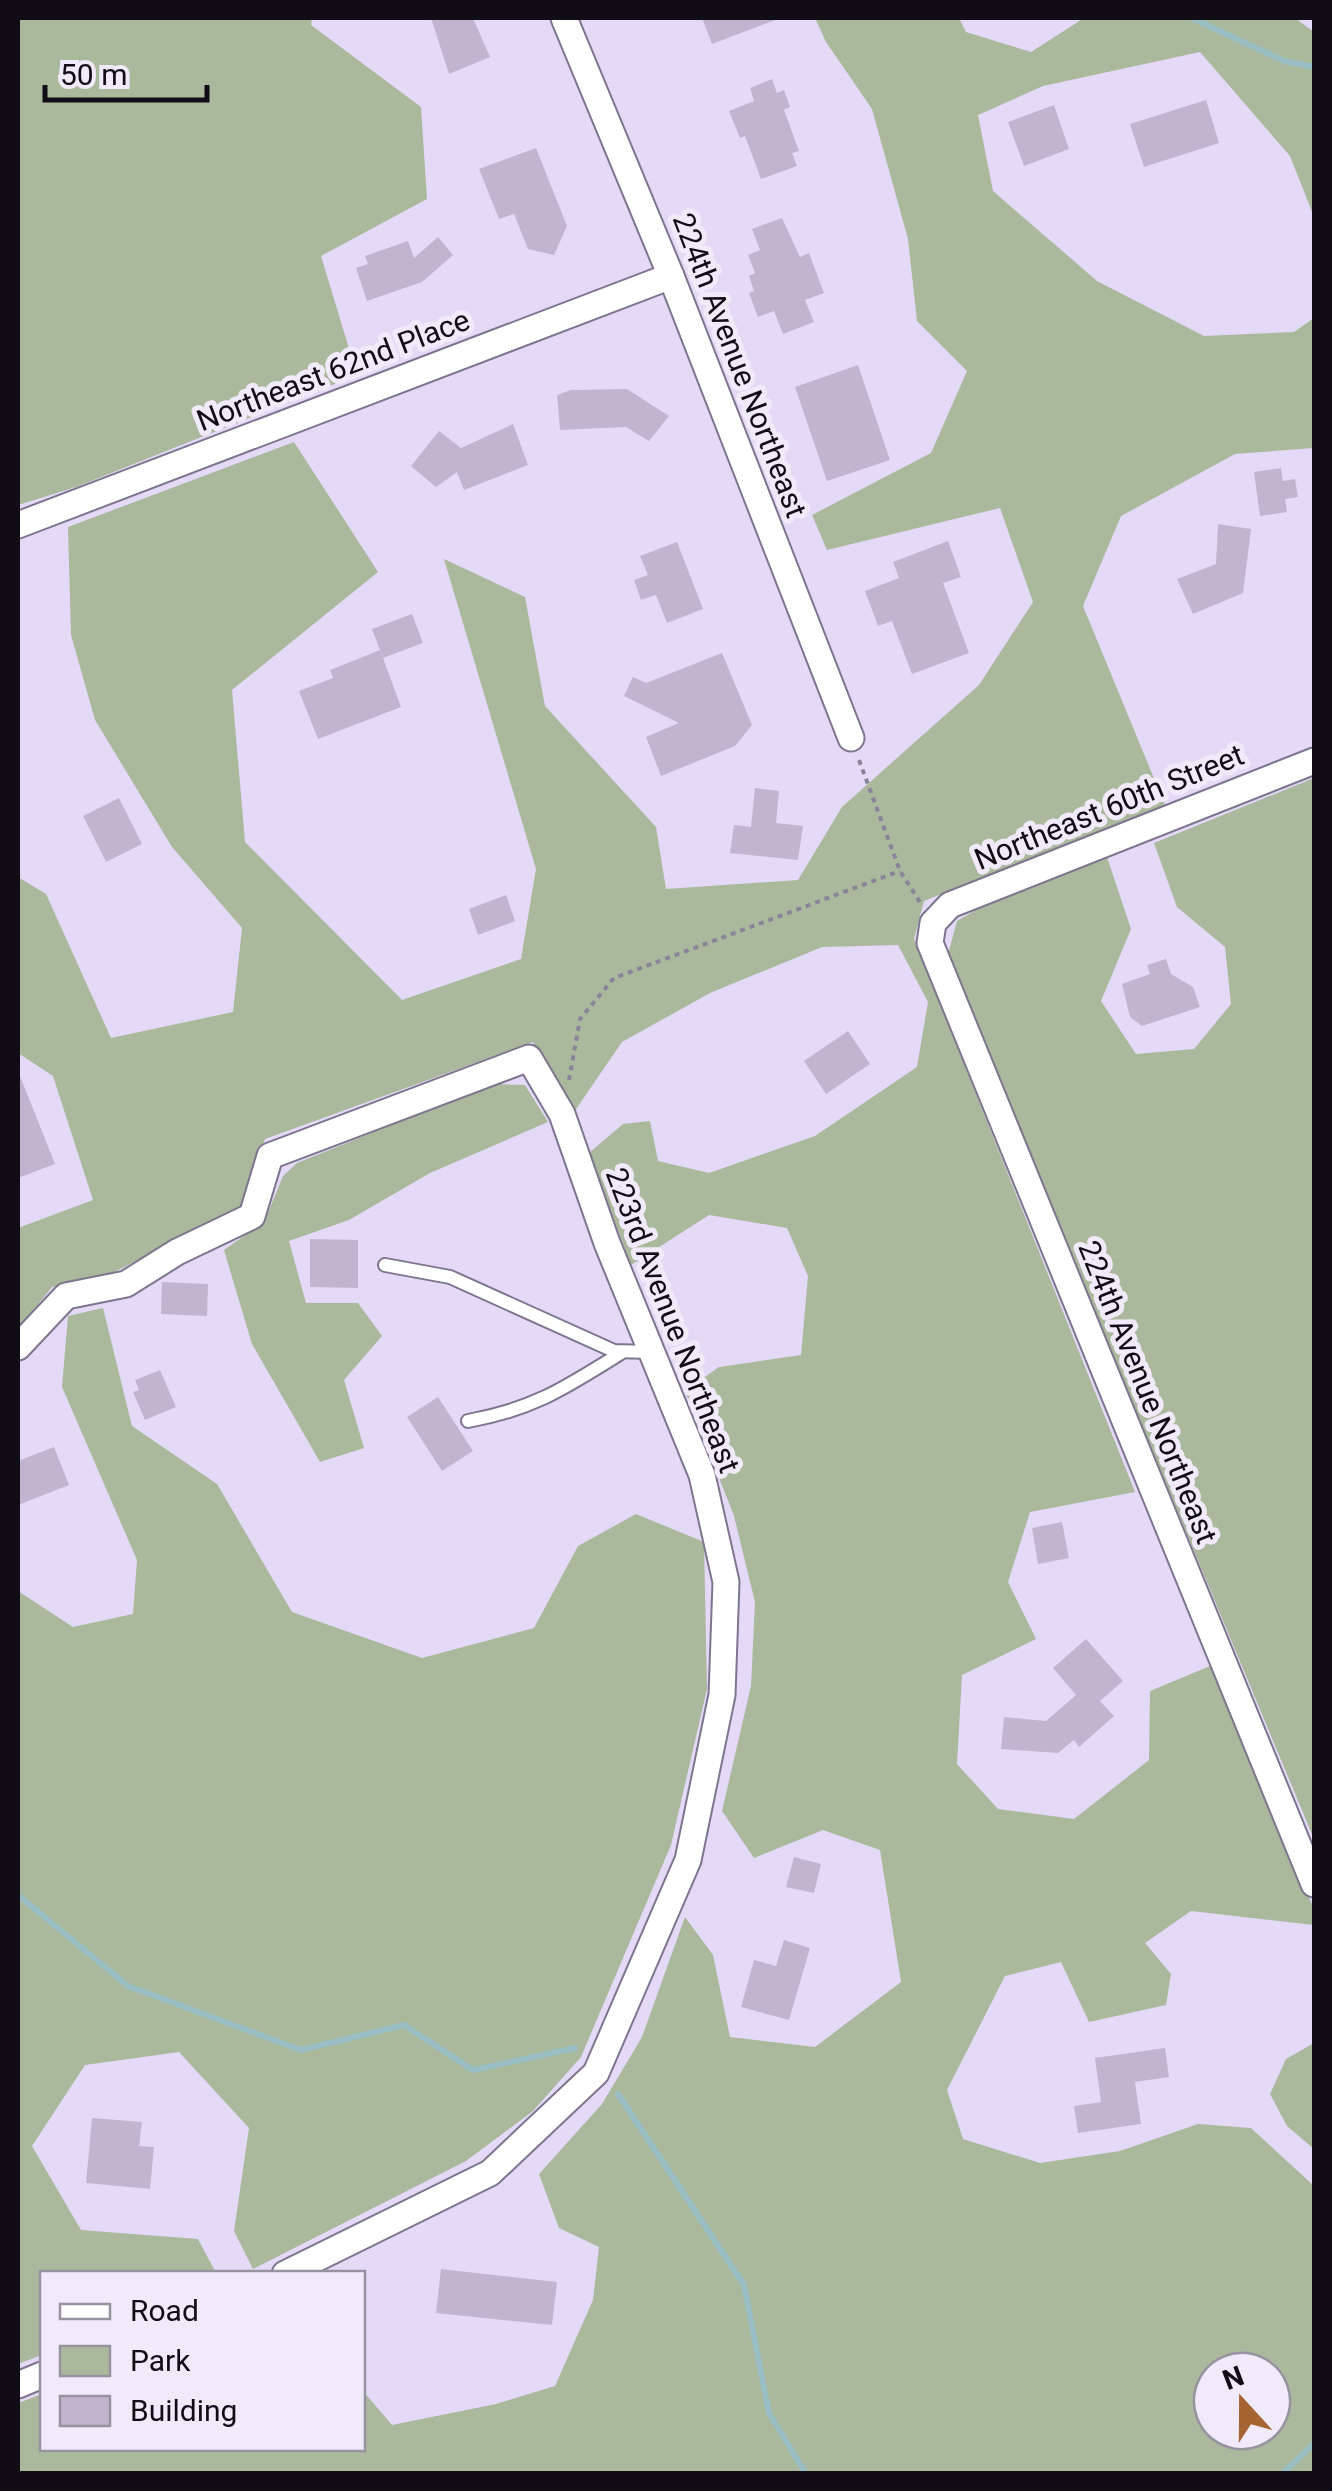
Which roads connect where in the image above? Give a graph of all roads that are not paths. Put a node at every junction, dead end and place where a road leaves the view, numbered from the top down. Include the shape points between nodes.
1 (564, 18) edge
2 (671, 276) junction
3 (18, 525) edge
4 (851, 738) road end
5 (1314, 761) edge
6 (934, 922) joint
7 (385, 1265) dead end
8 (18, 1347) edge
9 (650, 1352) junction
10 (621, 1353) junction
11 (468, 1422) dead end
12 (1314, 1884) edge
13 (291, 2271) edge

1 - 2 street, 224th Avenue Northeast
2 - 3 street, Northeast 62nd Place
2 - 4 street, 224th Avenue Northeast
5 - 6 street, Northeast 60th Street via 950,906
6 - 12 street, 224th Avenue Northeast via 930,943
7 - 10 lane via 450,1277
8 - 9 street, 223rd Avenue Northeast via 66,1296 126,1284 252,1216 270,1156 529,1058 562,1114
9 - 10 lane
9 - 13 street, 223rd Avenue Northeast via 702,1475 726,1582 722,1695 688,1860 596,2072 490,2173
10 - 11 lane via 554,1396

